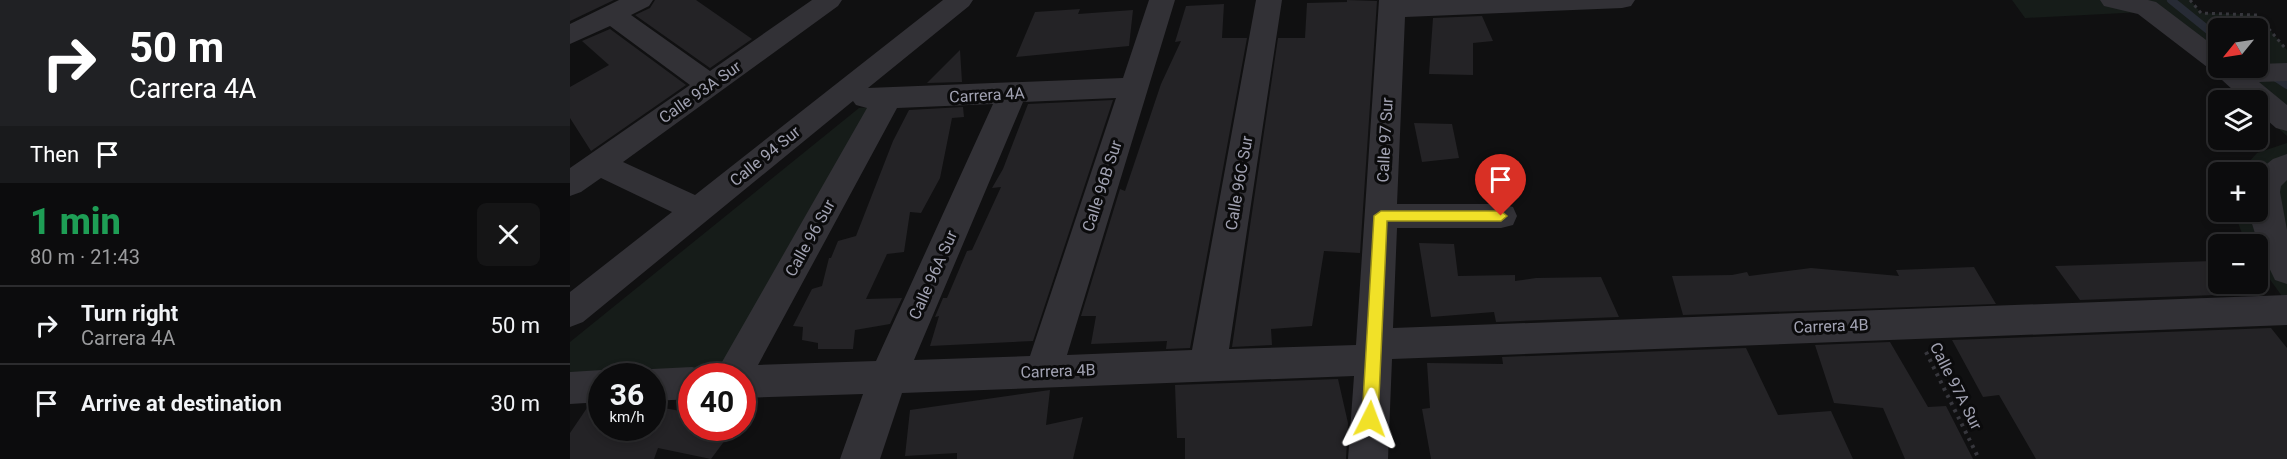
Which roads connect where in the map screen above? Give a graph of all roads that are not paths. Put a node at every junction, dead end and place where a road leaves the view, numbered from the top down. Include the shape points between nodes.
1 (640, 0) edge
2 (960, 0) edge
3 (1162, 0) edge
4 (1269, 0) edge
5 (1622, 0) edge
6 (2114, 0) edge
7 (813, 4) edge
8 (1392, 4) edge
9 (612, 14) junction
10 (570, 35) edge
11 (2208, 53) edge
12 (2286, 65) edge
13 (2268, 67) edge
14 (2240, 78) edge
15 (710, 85) junction
16 (1134, 87) junction
17 (1012, 93) junction
18 (839, 96) junction
19 (887, 99) junction
20 (2287, 121) edge
21 (599, 164) junction
22 (2287, 165) edge
23 (570, 184) edge
24 (698, 210) junction
25 (1381, 216) junction
26 (1501, 216) dead end
27 (2287, 270) edge
28 (2287, 310) edge
29 (570, 312) edge
30 (1374, 352) junction
31 (740, 363) edge
32 (1208, 366) junction
33 (1043, 372) junction
34 (888, 377) junction
35 (756, 382) edge
36 (588, 387) edge
37 (570, 388) edge
38 (860, 459) edge
39 (1368, 459) edge

1 - 9 street
2 - 18 street, Calle 94 Sur
3 - 16 street, Calle 96B Sur
4 - 32 street, Calle 96C Sur
5 - 8 street
6 - 11 street via 2147,8
7 - 15 street, Calle 93A Sur
8 - 25 street, Calle 97 Sur
9 - 10 street
9 - 15 street
12 - 13 street
14 - 20 street
15 - 21 street, Calle 93A Sur
16 - 17 street, Carrera 4A
16 - 33 street, Calle 96B Sur
17 - 19 street, Carrera 4A
17 - 34 street, Calle 96A Sur
18 - 19 street, Carrera 4A
18 - 24 street, Calle 94 Sur
19 - 31 street, Calle 96 Sur
21 - 23 street, Calle 93A Sur
21 - 24 street
22 - 27 street via 2265,185 2264,203
24 - 29 street, Calle 94 Sur
25 - 26 street
25 - 30 street, Calle 97 Sur
28 - 30 street, Carrera 4B via 1911,323
30 - 32 street, Carrera 4B
30 - 39 street, Calle 97 Sur
32 - 33 street, Carrera 4B
33 - 34 street, Carrera 4B
34 - 35 street, Carrera 4B
34 - 38 street, Calle 96A Sur
36 - 37 street

